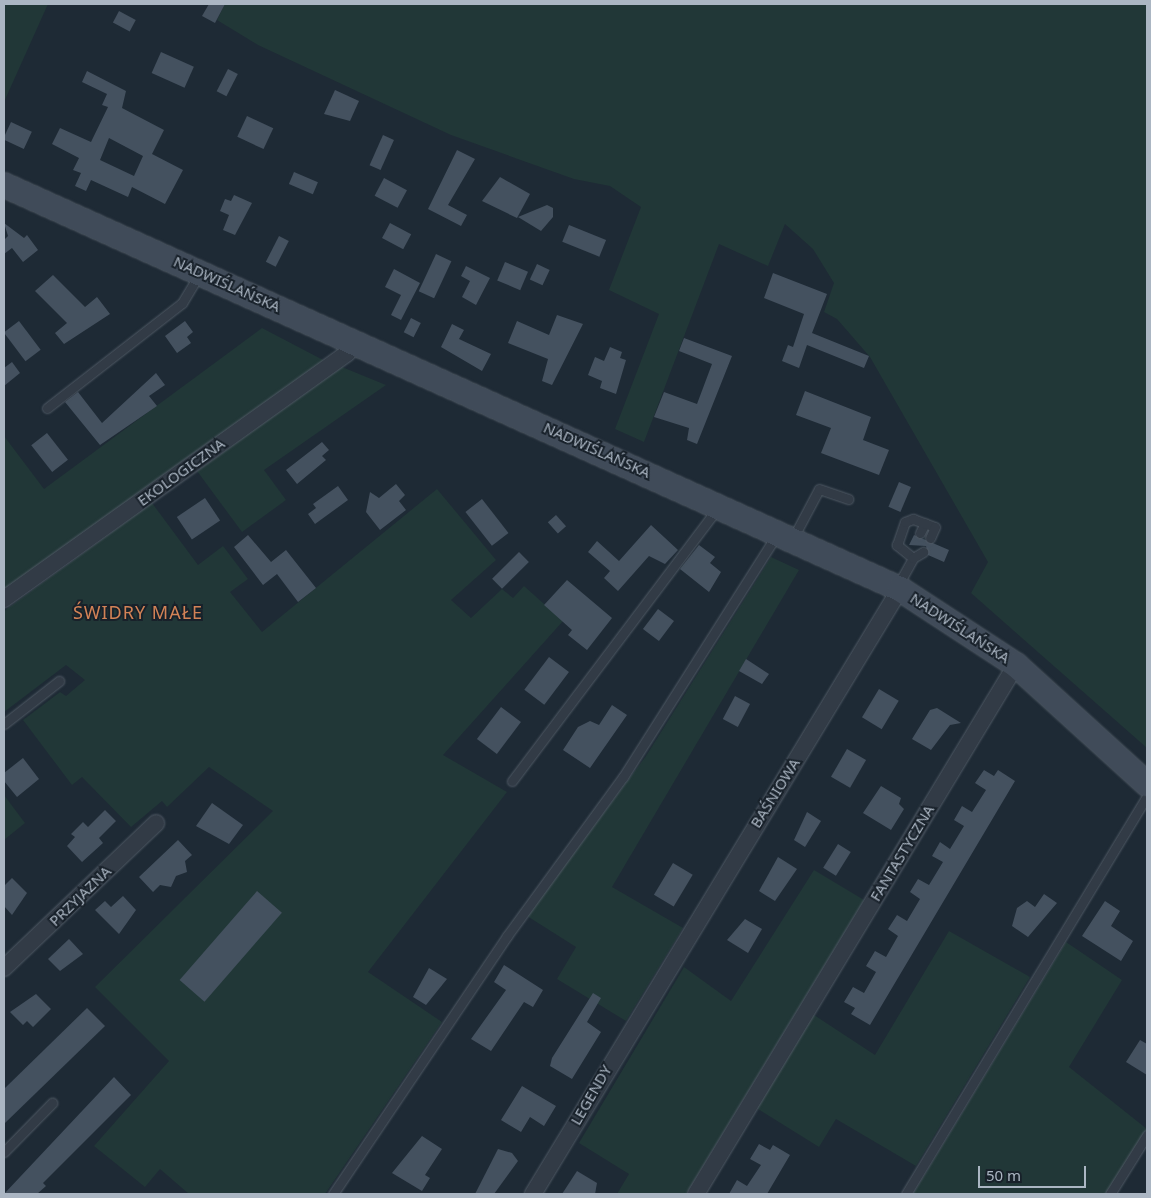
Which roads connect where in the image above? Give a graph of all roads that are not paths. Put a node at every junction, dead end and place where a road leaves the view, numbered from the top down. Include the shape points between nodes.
1 (4, 185) edge
2 (200, 272) junction
3 (354, 342) junction
4 (47, 408) dead end
5 (848, 499) dead end
6 (720, 506) junction
7 (925, 523) junction
8 (920, 533) dead end
9 (785, 535) junction
10 (930, 538) dead end
11 (913, 548) dead end
12 (922, 552) dead end
13 (913, 558) junction
14 (898, 588) junction
15 (4, 599) edge
16 (1016, 664) junction
17 (59, 681) dead end
18 (4, 724) edge
19 (512, 781) dead end
20 (1147, 784) edge
21 (1147, 796) edge
22 (156, 823) dead end
23 (4, 968) edge
24 (649, 997) joint
25 (52, 1104) dead end
26 (1147, 1135) edge
27 (4, 1152) edge
28 (333, 1194) edge
29 (533, 1194) edge
30 (696, 1194) edge
31 (906, 1194) edge
32 (1110, 1194) edge

1 - 2 main road, NADWIŚLAŃSKA
2 - 3 main road, NADWIŚLAŃSKA
2 - 4 lane via 182,303
3 - 6 main road, NADWIŚLAŃSKA
3 - 15 street, EKOLOGICZNA via 347,353
5 - 9 lane via 819,489
6 - 9 main road, NADWIŚLAŃSKA
6 - 19 lane
7 - 8 lane
7 - 10 lane via 935,527
7 - 13 lane via 908,520 896,539 898,548
9 - 14 main road, NADWIŚLAŃSKA
9 - 28 lane via 623,777 507,936
11 - 13 lane
12 - 13 lane
13 - 14 lane
14 - 16 main road, NADWIŚLAŃSKA
14 - 24 street, BAŚNIOWA
16 - 20 main road, NADWIŚLAŃSKA
16 - 30 street, FANTASTYCZNA
17 - 18 lane
21 - 31 lane
22 - 23 street, PRZYJAZNA
24 - 29 street, LEGENDY
25 - 27 lane
26 - 32 lane

